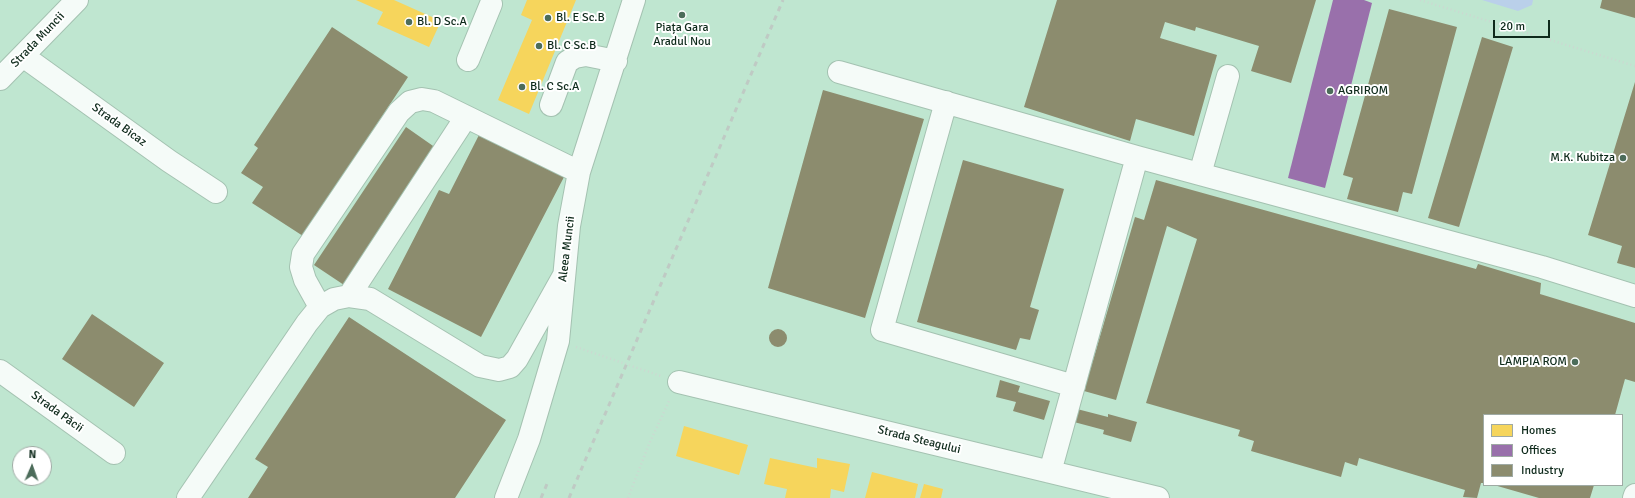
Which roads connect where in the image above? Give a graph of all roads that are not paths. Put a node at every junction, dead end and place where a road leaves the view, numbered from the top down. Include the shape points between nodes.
1 (77, 0) edge
2 (634, 0) edge
3 (489, 1) edge
4 (23, 56) junction
5 (468, 60) dead end
6 (616, 61) junction
7 (839, 72) dead end
8 (1228, 76) dead end
9 (0, 79) edge
10 (946, 102) junction
11 (550, 106) dead end
12 (466, 117) junction
13 (1137, 157) junction
14 (579, 172) junction
15 (1200, 174) junction
16 (216, 192) dead end
17 (564, 275) junction
18 (349, 296) junction
19 (1635, 296) edge
20 (320, 307) junction
21 (0, 371) edge
22 (679, 382) road end
23 (1074, 386) junction
24 (114, 452) dead end
25 (1050, 472) junction
26 (1105, 492) edge
27 (1635, 495) edge
28 (188, 498) edge
29 (506, 498) edge
30 (1158, 498) edge
31 (1634, 498) edge

1 - 4 street, Strada Muncii
2 - 6 street, Aleea Muncii
3 - 5 street
4 - 9 street, Strada Muncii
4 - 16 street, Strada Bicaz
6 - 11 street via 586,55 567,62
6 - 14 street, Aleea Muncii
7 - 10 street
8 - 15 street
10 - 13 street
10 - 23 street via 882,330
12 - 14 street
12 - 18 street
12 - 20 street via 434,101 422,99 410,102 399,112 303,254 301,266 305,280
13 - 15 street
13 - 23 street
14 - 17 street, Aleea Muncii via 569,226
15 - 19 street via 1542,267
17 - 18 street via 517,359 510,367 499,370 480,366 370,299
17 - 29 street, Aleea Muncii via 558,341 529,438
18 - 20 street via 334,299
20 - 28 street
21 - 24 street, Strada Păcii
22 - 25 street, Strada Steagului
23 - 25 street
25 - 26 street, Strada Steagului
26 - 30 street, Strada Steagului
27 - 31 street

